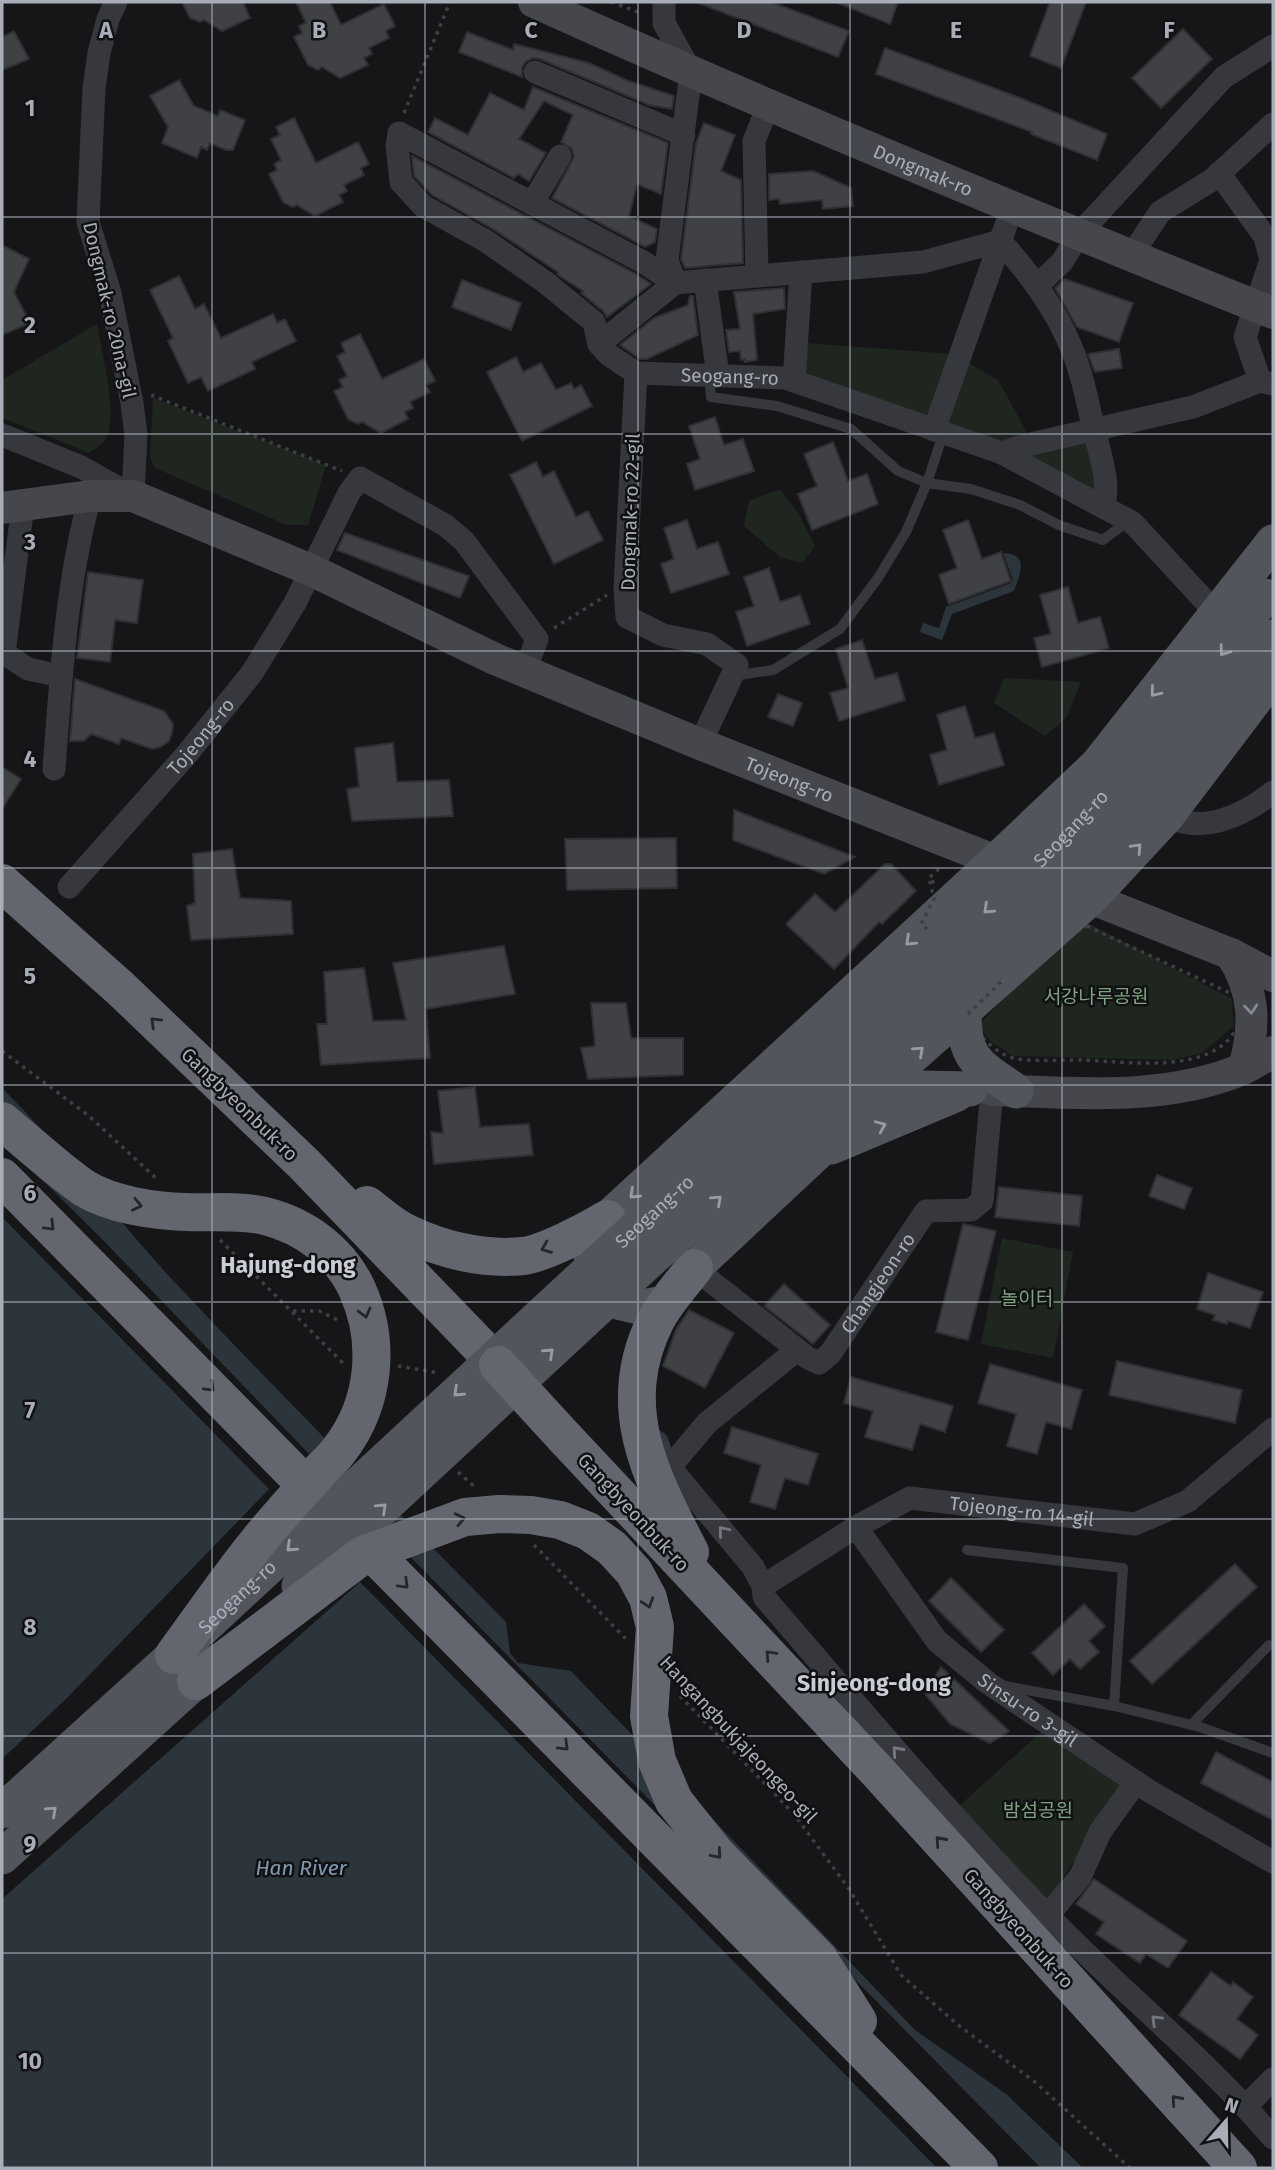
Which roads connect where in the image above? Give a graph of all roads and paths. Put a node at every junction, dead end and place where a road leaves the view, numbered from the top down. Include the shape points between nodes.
1 (116, 2) edge
2 (450, 2) edge
3 (534, 2) edge
4 (611, 2) edge
5 (664, 13) edge
6 (1272, 49) edge
7 (535, 72) dead end
8 (691, 72) junction
9 (768, 106) junction
10 (1273, 124) edge
11 (399, 134) junction
12 (684, 135) junction
13 (560, 156) dead end
14 (1219, 173) junction
15 (532, 204) junction
16 (1012, 208) junction
17 (1079, 234) junction
18 (1000, 241) junction
19 (1131, 256) junction
20 (801, 272) junction
21 (757, 276) junction
22 (705, 280) junction
23 (675, 283) junction
24 (1038, 285) junction
25 (1264, 309) edge
26 (599, 344) junction
27 (636, 373) junction
28 (714, 376) junction
29 (794, 381) junction
30 (1267, 383) edge
31 (128, 386) junction
32 (1094, 431) junction
33 (939, 432) junction
34 (2, 435) edge
35 (1002, 453) junction
36 (360, 478) junction
37 (926, 483) junction
38 (90, 496) junction
39 (133, 496) junction
40 (12, 506) edge
41 (1103, 507) junction
42 (1128, 521) junction
43 (1273, 542) edge
44 (311, 570) junction
45 (625, 589) junction
46 (1269, 590) edge
47 (1217, 614) junction
48 (1273, 637) edge
49 (537, 639) junction
50 (525, 671) junction
51 (61, 676) junction
52 (732, 676) junction
53 (1273, 676) edge
54 (700, 744) junction
55 (54, 769) dead end
56 (1273, 792) edge
57 (1167, 816) junction
58 (996, 861) junction
59 (929, 878) dead end
60 (2, 883) edge
61 (69, 887) dead end
62 (1091, 898) junction
63 (928, 931) dead end
64 (1231, 954) junction
65 (997, 974) dead end
66 (1273, 976) edge
67 (1021, 977) joint
68 (966, 1013) junction
69 (1273, 1052) edge
70 (1244, 1068) junction
71 (880, 1086) junction
72 (993, 1090) junction
73 (722, 1114) junction
74 (2, 1121) edge
75 (818, 1152) junction
76 (304, 1164) junction
77 (2, 1177) edge
78 (607, 1219) junction
79 (694, 1268) junction
80 (666, 1303) junction
81 (645, 1346) junction
82 (797, 1350) junction
83 (1273, 1429) edge
84 (670, 1467) junction
85 (467, 1479) dead end
86 (483, 1495) dead end
87 (856, 1527) junction
88 (526, 1537) dead end
89 (967, 1550) dead end
90 (763, 1586) junction
91 (709, 1591) junction
92 (1269, 1645) dead end
93 (634, 1647) dead end
94 (185, 1668) junction
95 (988, 1683) junction
96 (680, 1695) dead end
97 (1114, 1706) junction
98 (1191, 1725) junction
99 (1273, 1752) edge
100 (1136, 1782) junction
101 (2, 1811) edge
102 (2, 1857) edge
103 (1273, 1862) edge
104 (1048, 1915) junction
105 (1273, 2079) edge
106 (895, 2081) junction
107 (1246, 2106) junction
108 (1273, 2138) edge
109 (979, 2168) edge
110 (1130, 2168) edge
111 (1238, 2168) edge

1 - 31 street, Dongmak-ro 20na-gil via 99,53 94,88 88,222 110,293
2 - 11 path via 406,106
3 - 8 main road, Dongmak-ro
4 - 5 path
5 - 8 street
6 - 17 street via 1224,77
7 - 12 street
8 - 9 main road, Dongmak-ro
8 - 12 street
9 - 16 main road, Dongmak-ro
9 - 21 street via 754,141
10 - 14 street
11 - 15 street
11 - 26 street via 401,182 423,206 486,241 545,282 594,322
12 - 23 street via 667,260
13 - 15 street
14 - 19 street via 1160,212
14 - 25 street via 1265,237 1271,260
15 - 23 street
16 - 17 main road, Dongmak-ro
16 - 18 street
17 - 19 main road, Dongmak-ro
17 - 24 street via 1062,262
18 - 20 street via 923,262
18 - 24 street
18 - 33 street
19 - 25 main road, Dongmak-ro
20 - 21 street
20 - 29 street
21 - 22 street
22 - 23 street
22 - 28 street
23 - 26 street
24 - 32 street via 1078,366
25 - 30 street via 1245,337
26 - 27 street
27 - 28 street, Seogang-ro
27 - 45 street, Dongmak-ro 22-gil
28 - 29 street, Seogang-ro
28 - 37 lane via 711,397 777,406 851,429 898,471
29 - 33 street, Seogang-ro
30 - 32 street
31 - 36 path
31 - 39 street, Dongmak-ro 20na-gil via 136,435
32 - 35 street
32 - 41 street via 1107,497
33 - 35 street, Seogang-ro
33 - 37 lane
34 - 39 street via 81,467
35 - 41 street, Seogang-ro
36 - 44 street
36 - 49 street via 464,541
37 - 42 lane via 971,489 1103,540
37 - 52 lane via 906,532 840,629 774,670
38 - 39 main road, Tojeong-ro
38 - 40 main road, Tojeong-ro
38 - 51 street via 78,541
39 - 44 main road, Tojeong-ro
40 - 51 street via 4,653 28,668
41 - 42 street, Seogang-ro
42 - 47 street, Seogang-ro
43 - 47 main road
44 - 50 main road, Tojeong-ro
44 - 61 street, Tojeong-ro via 252,673
45 - 49 path via 605,595
45 - 52 street, Dongmak-ro 22-gil via 627,617 663,635 707,644 737,665
46 -> 94 main road, Seogang-ro, bridge via 1168,722 1034,867 587,1272
47 -> 58 main road via 1097,765
94 -> 48 main road, Seogang-ro, bridge via 621,1287 1064,883 1193,742
49 - 50 street
50 - 54 main road, Tojeong-ro
51 - 55 street
52 - 54 street
53 - 57 main road
54 - 58 main road, Tojeong-ro
56 - 57 street via 1224,819 1197,825
62 -> 57 main road
58 - 62 main road, Tojeong-ro
58 -> 73 main road
59 - 63 path, bridge via 934,899 921,924
76 -> 60 highway, Gangbyeonbuk-ro
62 - 64 main road, Tojeong-ro
62 - 68 main road
64 - 66 main road, Tojeong-ro
64 -> 70 main road via 1248,988 1252,1011
65 - 68 path, bridge via 1003,980
67 - 67 path via 1057,943 1087,926 1234,995 1242,1006 1241,1017 1238,1028 1218,1047 1204,1056 1173,1063 1013,1058 988,1044 972,1025
71 -> 68 main road
68 - 72 main road via 965,1041
69 - 70 main road
70 - 72 main road via 1198,1082 1136,1092
71 - 72 main road
71 - 73 main road via 791,1094
71 - 75 main road
75 -> 72 main road
72 - 82 street, Changjeon-ro via 982,1201 971,1210 926,1211 830,1354 819,1363
73 -> 78 main road
74 -> 94 highway, bridge via 85,1188 117,1201 185,1212 265,1216 296,1228 327,1247 349,1272 361,1300 370,1330 372,1362 358,1420 340,1450 256,1543
75 - 79 main road
78 -> 76 highway via 526,1256 479,1256 405,1233
76 - 91 highway, Gangbyeonbuk-ro, bridge
77 -> 106 highway, bridge
78 - 80 main road via 590,1247 593,1272 621,1303 639,1307
79 - 80 highway
79 - 82 street, Changjeon-ro
80 - 81 highway
81 - 84 street via 650,1421
81 - 91 highway via 636,1378 643,1449 658,1490
82 - 84 street via 707,1423
83 - 87 street, Tojeong-ro 14-gil via 1188,1501 1135,1524 910,1498
90 -> 84 street via 753,1567
85 - 86 path
87 - 90 street, Tojeong-ro 14-gil
87 - 95 street, Sinsu-ro 3-gil via 937,1641
88 - 93 path
89 - 97 lane via 1123,1568
104 -> 90 street via 876,1727 764,1597
111 -> 91 highway, Gangbyeonbuk-ro
92 - 98 lane
94 - 101 main road, Seogang-ro, bridge
102 -> 94 main road, Seogang-ro, bridge
94 -> 106 highway, bridge via 363,1555 441,1524 465,1517 520,1514 560,1520 588,1531 634,1572 648,1598 655,1626 649,1716 657,1761 674,1801 717,1855 819,1959
95 - 97 lane
95 - 100 street, Sinsu-ro 3-gil
96 - 110 path, Hangangbukjajeongeo-gil via 794,1814 849,1889 901,1975 958,2025 1035,2082
97 - 98 lane
98 - 99 lane
100 - 103 street, Sinsu-ro 3-gil
100 - 104 street via 1100,1832 1080,1877
107 -> 104 street
105 - 107 street
106 - 109 highway
107 - 108 street

